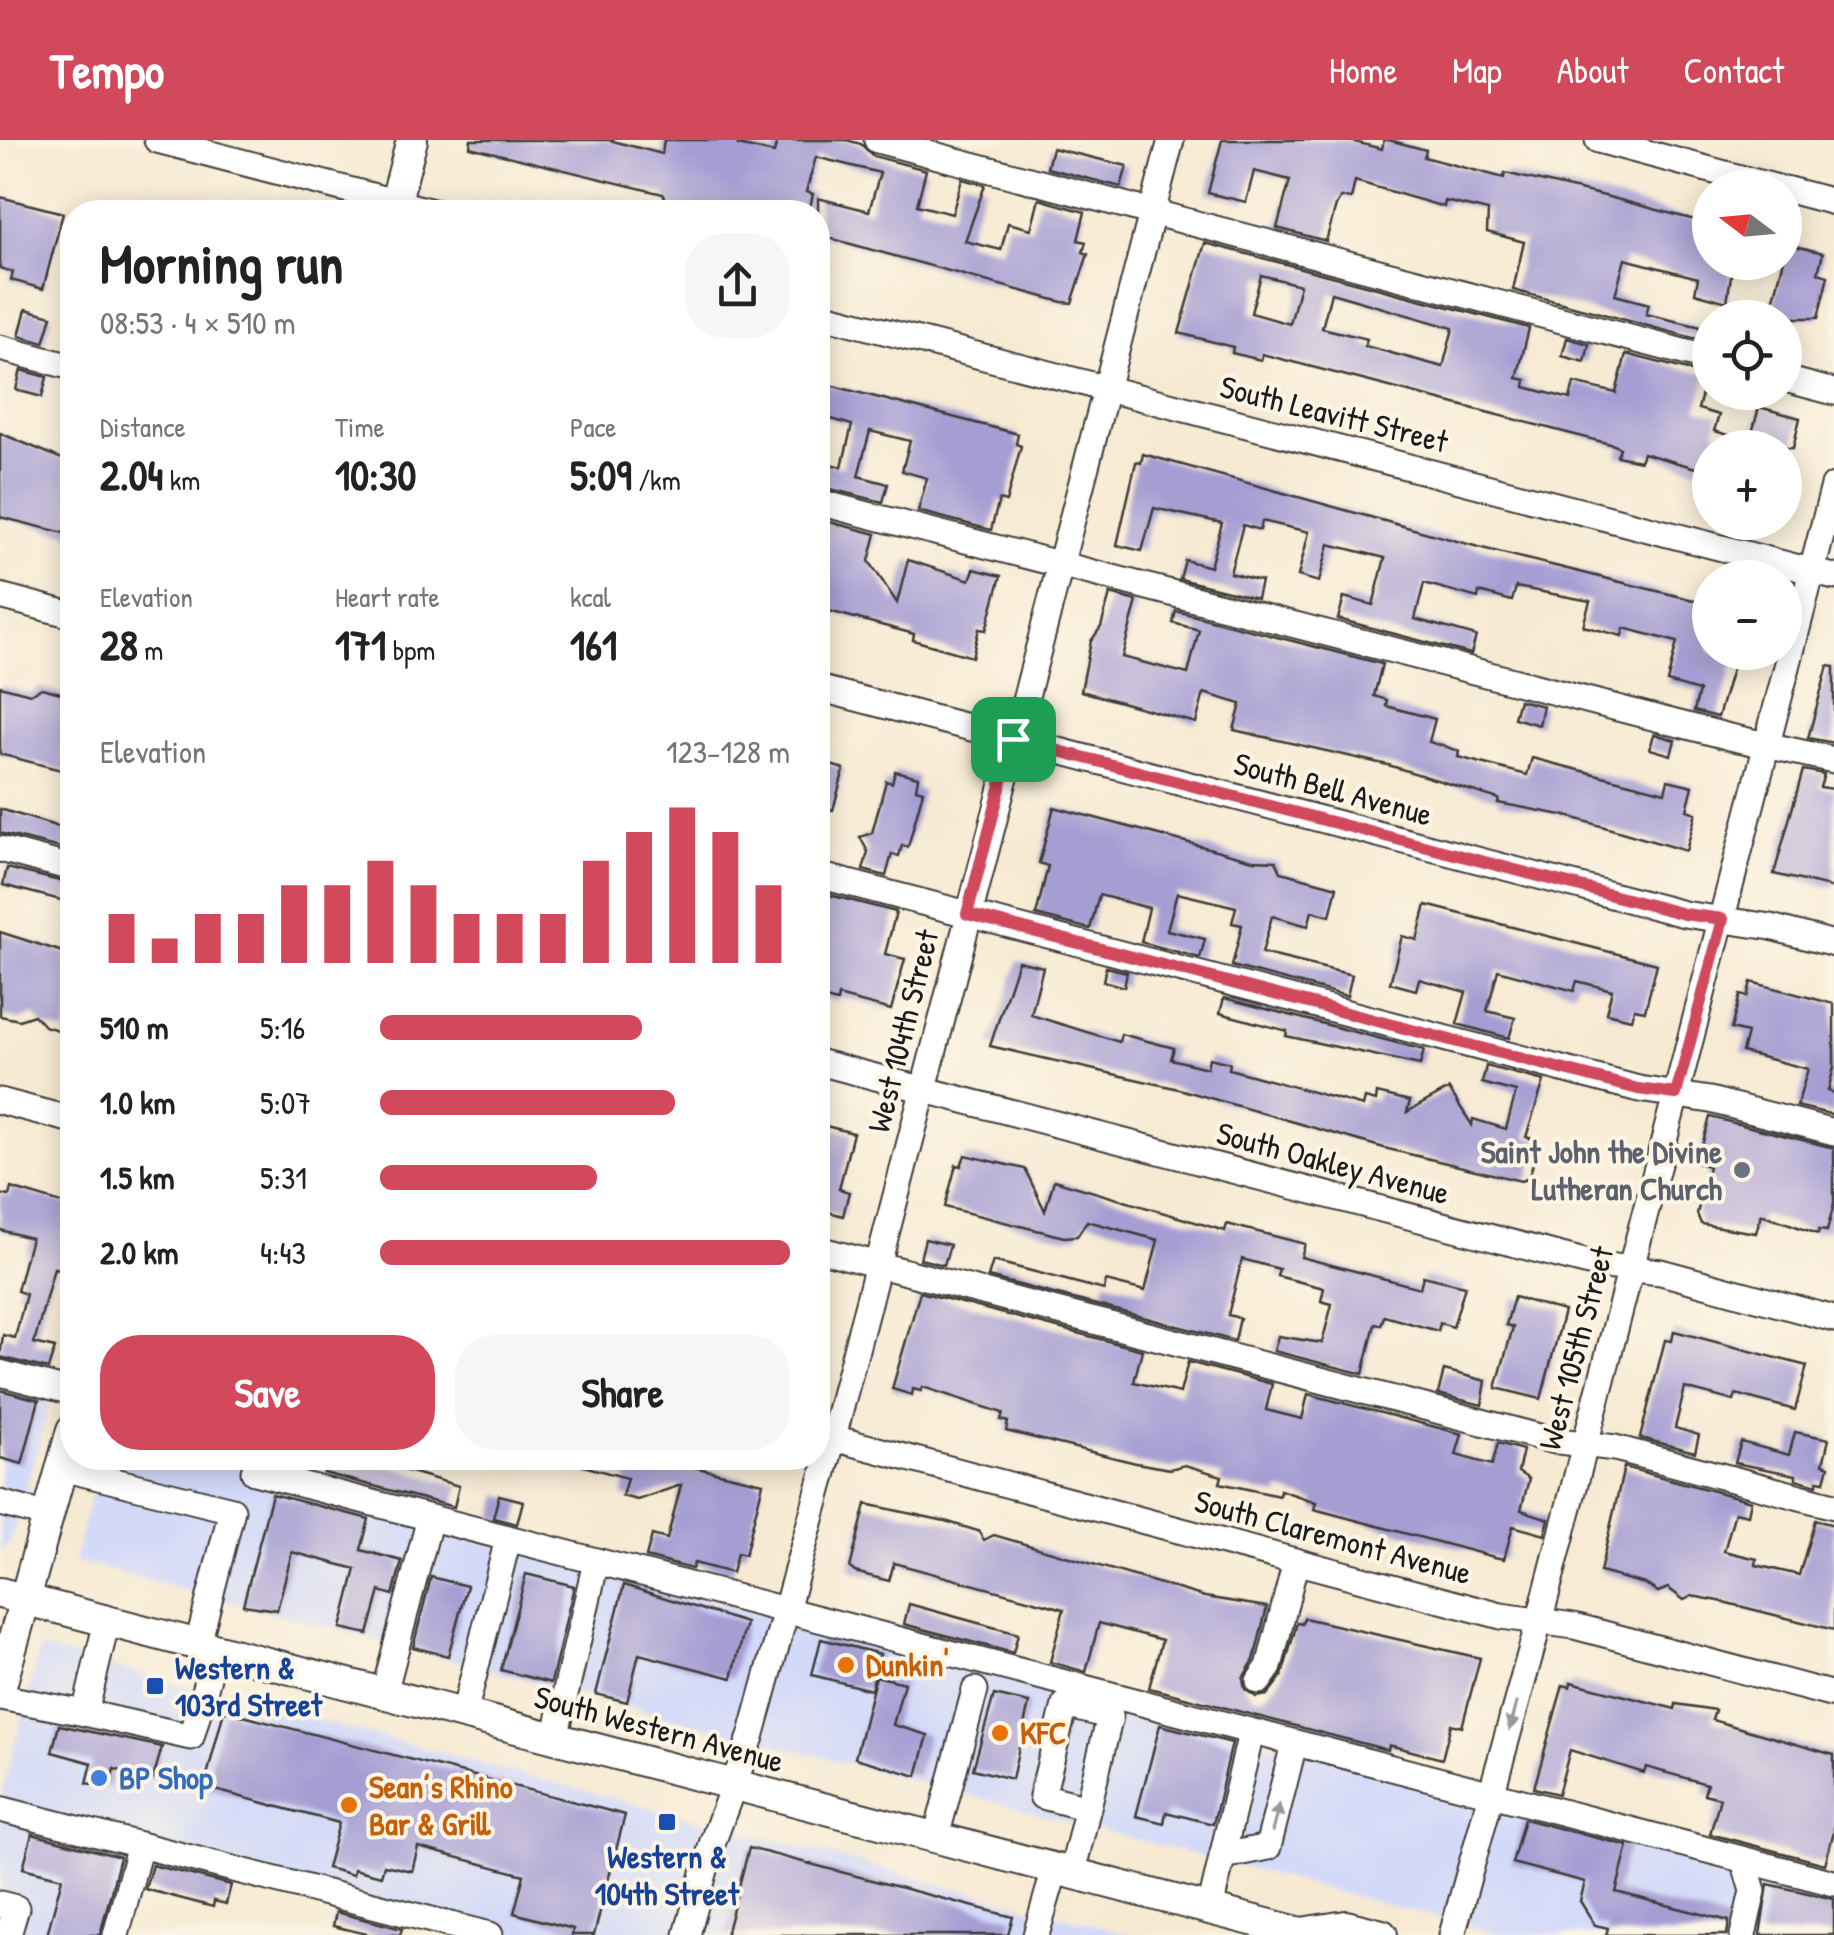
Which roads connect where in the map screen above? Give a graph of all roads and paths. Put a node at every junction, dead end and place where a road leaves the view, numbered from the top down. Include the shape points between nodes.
1 (161, 140) edge
2 (412, 140) edge
3 (877, 140) edge
4 (1171, 140) edge
5 (1598, 140) edge
6 (1710, 170) edge
7 (1802, 194) edge
8 (367, 200) edge
9 (396, 200) edge
10 (1834, 202) edge
11 (1152, 212) junction
12 (830, 317) edge
13 (0, 348) edge
14 (1692, 354) edge
15 (60, 364) edge
16 (1802, 383) edge
17 (1104, 389) junction
18 (1834, 392) edge
19 (1834, 486) edge
20 (830, 505) edge
21 (1058, 564) junction
22 (1823, 574) edge
23 (0, 596) edge
24 (60, 612) edge
25 (830, 691) edge
26 (1013, 739) junction
27 (1767, 745) junction
28 (1834, 760) edge
29 (0, 849) edge
30 (60, 865) edge
31 (830, 878) edge
32 (967, 914) junction
33 (1723, 919) junction
34 (1834, 944) edge
35 (830, 1065) edge
36 (922, 1089) junction
37 (1676, 1094) junction
38 (0, 1101) edge
39 (60, 1117) edge
40 (1834, 1132) edge
41 (830, 1253) edge
42 (877, 1265) junction
43 (1630, 1268) junction
44 (1834, 1319) edge
45 (0, 1373) edge
46 (60, 1389) edge
47 (830, 1420) edge
48 (830, 1437) edge
49 (1585, 1444) junction
50 (61, 1470) edge
51 (70, 1470) edge
52 (255, 1470) edge
53 (817, 1470) edge
54 (0, 1503) edge
55 (1834, 1506) edge
56 (49, 1516) junction
57 (430, 1518) junction
58 (508, 1539) junction
59 (1296, 1561) junction
60 (596, 1562) junction
61 (13, 1596) edge
62 (786, 1612) junction
63 (107, 1621) junction
64 (1539, 1622) junction
65 (207, 1646) junction
66 (1260, 1681) dead end
67 (0, 1689) edge
68 (975, 1690) dead end
69 (384, 1693) junction
70 (1834, 1694) edge
71 (0, 1698) edge
72 (85, 1713) junction
73 (464, 1714) junction
74 (1251, 1733) junction
75 (555, 1738) junction
76 (1294, 1744) junction
77 (733, 1784) junction
78 (1492, 1795) junction
79 (1088, 1808) dead end
80 (0, 1809) edge
81 (936, 1837) junction
82 (140, 1845) junction
83 (1222, 1856) junction
84 (1744, 1860) junction
85 (1064, 1871) junction
86 (1834, 1884) edge
87 (0, 1904) edge
88 (1210, 1909) junction
89 (1302, 1934) edge
90 (8, 1935) edge
91 (116, 1935) edge
92 (490, 1935) edge
93 (687, 1935) edge
94 (1036, 1935) edge
95 (1382, 1935) edge
96 (1452, 1935) edge
97 (1743, 1935) edge

1 - 8 street
2 - 9 main road
3 - 11 street
4 - 11 street, West 104th Street
5 - 6 street
7 - 10 street
11 - 14 street
11 - 17 street, West 104th Street
12 - 17 street, South Leavitt Street
13 - 15 street
16 - 18 street
17 - 21 street, West 104th Street
17 - 22 street, South Leavitt Street
19 - 22 street, West 105th Street
20 - 21 street
21 - 26 street, West 104th Street
21 - 27 street
22 - 27 street, West 105th Street
23 - 24 street
25 - 26 street, South Bell Avenue
26 - 32 street, West 104th Street
26 - 33 street, South Bell Avenue
27 - 28 street
27 - 33 street, West 105th Street
29 - 30 street
31 - 32 street
32 - 36 street, West 104th Street
32 - 37 street
33 - 34 street, South Bell Avenue
33 - 37 street, West 105th Street
35 - 36 street, South Oakley Avenue
36 - 42 street, West 104th Street
36 - 43 street, South Oakley Avenue via 1596,1266
37 - 40 street
37 - 43 street, West 105th Street
38 - 39 street
41 - 42 street
42 - 47 street, West 104th Street
42 - 49 street
43 - 44 street, South Oakley Avenue
43 - 49 street, West 105th Street
45 - 46 street
48 - 59 street, South Claremont Avenue
49 - 55 street
49 - 64 street, West 105th Street
50 - 56 main road
51 - 65 street via 232,1510
52 - 57 street
53 - 62 street, West 104th Street
54 - 56 street
56 - 61 main road
57 - 58 street
57 - 69 street
58 - 60 street
58 - 73 street
59 - 64 street, South Claremont Avenue
59 - 66 street
60 - 62 street
60 - 75 street
61 - 63 main road, South Western Avenue
61 - 67 main road
62 - 74 street
62 - 77 street, West 104th Street
63 - 65 main road, South Western Avenue
63 - 72 street
64 - 70 street, South Claremont Avenue
64 -> 78 street, West 105th Street
65 - 69 main road, South Western Avenue
65 - 72 street via 191,1737
68 - 81 street
69 - 73 main road, South Western Avenue
71 - 72 street
73 - 75 main road, South Western Avenue
74 - 76 street
74 - 83 street
75 - 77 main road, South Western Avenue
76 - 78 street
83 -> 76 street via 1268,1847
77 - 81 main road, South Western Avenue
77 - 93 street, West 104th Street
78 - 84 street
78 - 96 street, West 105th Street
79 - 85 street
80 - 82 street
81 - 85 main road, South Western Avenue
82 - 91 street
82 - 92 street
83 - 88 street
84 - 86 street
84 - 97 street via 1753,1891
85 - 88 main road, South Western Avenue
85 - 94 street
87 - 90 street via 16,1908
88 - 89 main road, South Western Avenue
89 - 95 main road, South Western Avenue via 1346,1926

